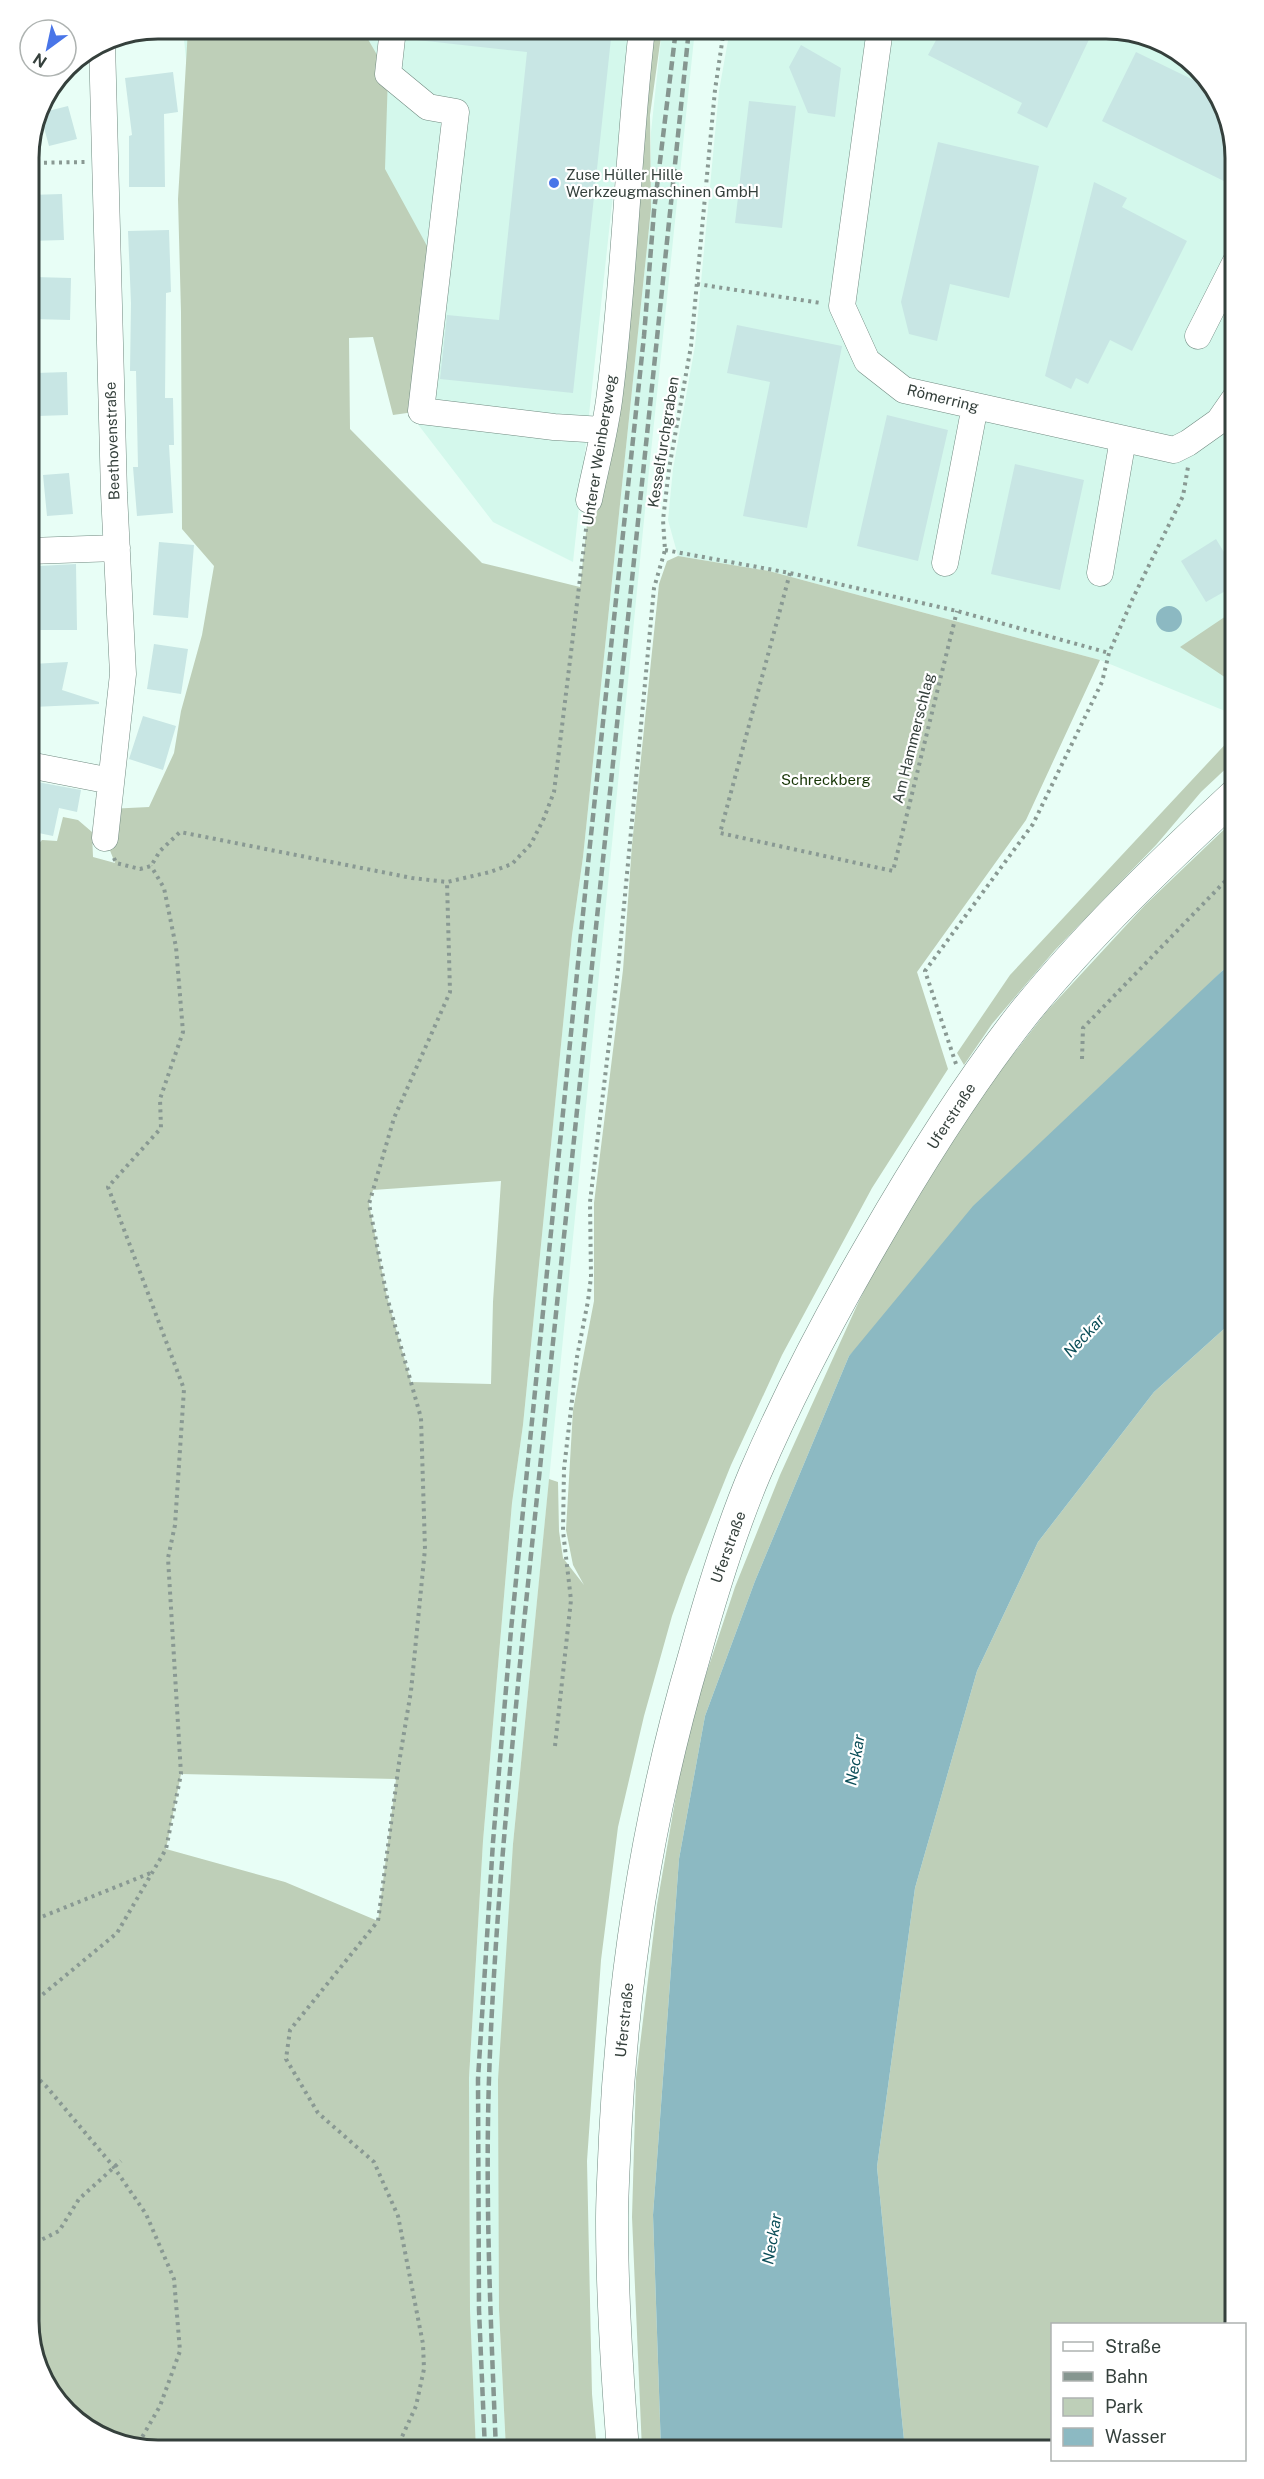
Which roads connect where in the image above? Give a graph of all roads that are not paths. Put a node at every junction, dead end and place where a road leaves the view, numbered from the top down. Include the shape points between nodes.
1 (392, 39) edge
2 (641, 39) edge
3 (879, 39) edge
4 (102, 53) edge
5 (1225, 284) edge
6 (1198, 336) dead end
7 (975, 406) junction
8 (1225, 413) edge
9 (603, 430) junction
10 (1124, 439) junction
11 (589, 500) road end
12 (117, 548) junction
13 (39, 551) edge
14 (945, 563) dead end
15 (1100, 573) dead end
16 (39, 767) edge
17 (111, 781) junction
18 (1225, 805) edge
19 (105, 838) road end
20 (622, 2440) edge

1 - 9 street via 388,74 428,108 456,111 421,411
2 - 9 street, Unterer Weinbergweg via 612,372
3 - 7 street, Römerring via 842,306 867,362 904,390
4 - 12 street, Beethovenstraße
5 - 6 street
7 - 10 street, Römerring
7 - 14 street
8 - 10 street, Römerring via 1219,421 1174,450
9 - 11 street, Unterer Weinbergweg
10 - 15 street
12 - 13 street
12 - 17 street, Beethovenstraße via 123,674
16 - 17 street
17 - 19 street, Beethovenstraße
18 - 20 main road, Uferstraße via 1092,935 1025,1013 968,1089 908,1182 822,1331 754,1476 714,1584 670,1739 639,1898 619,2064 612,2217

